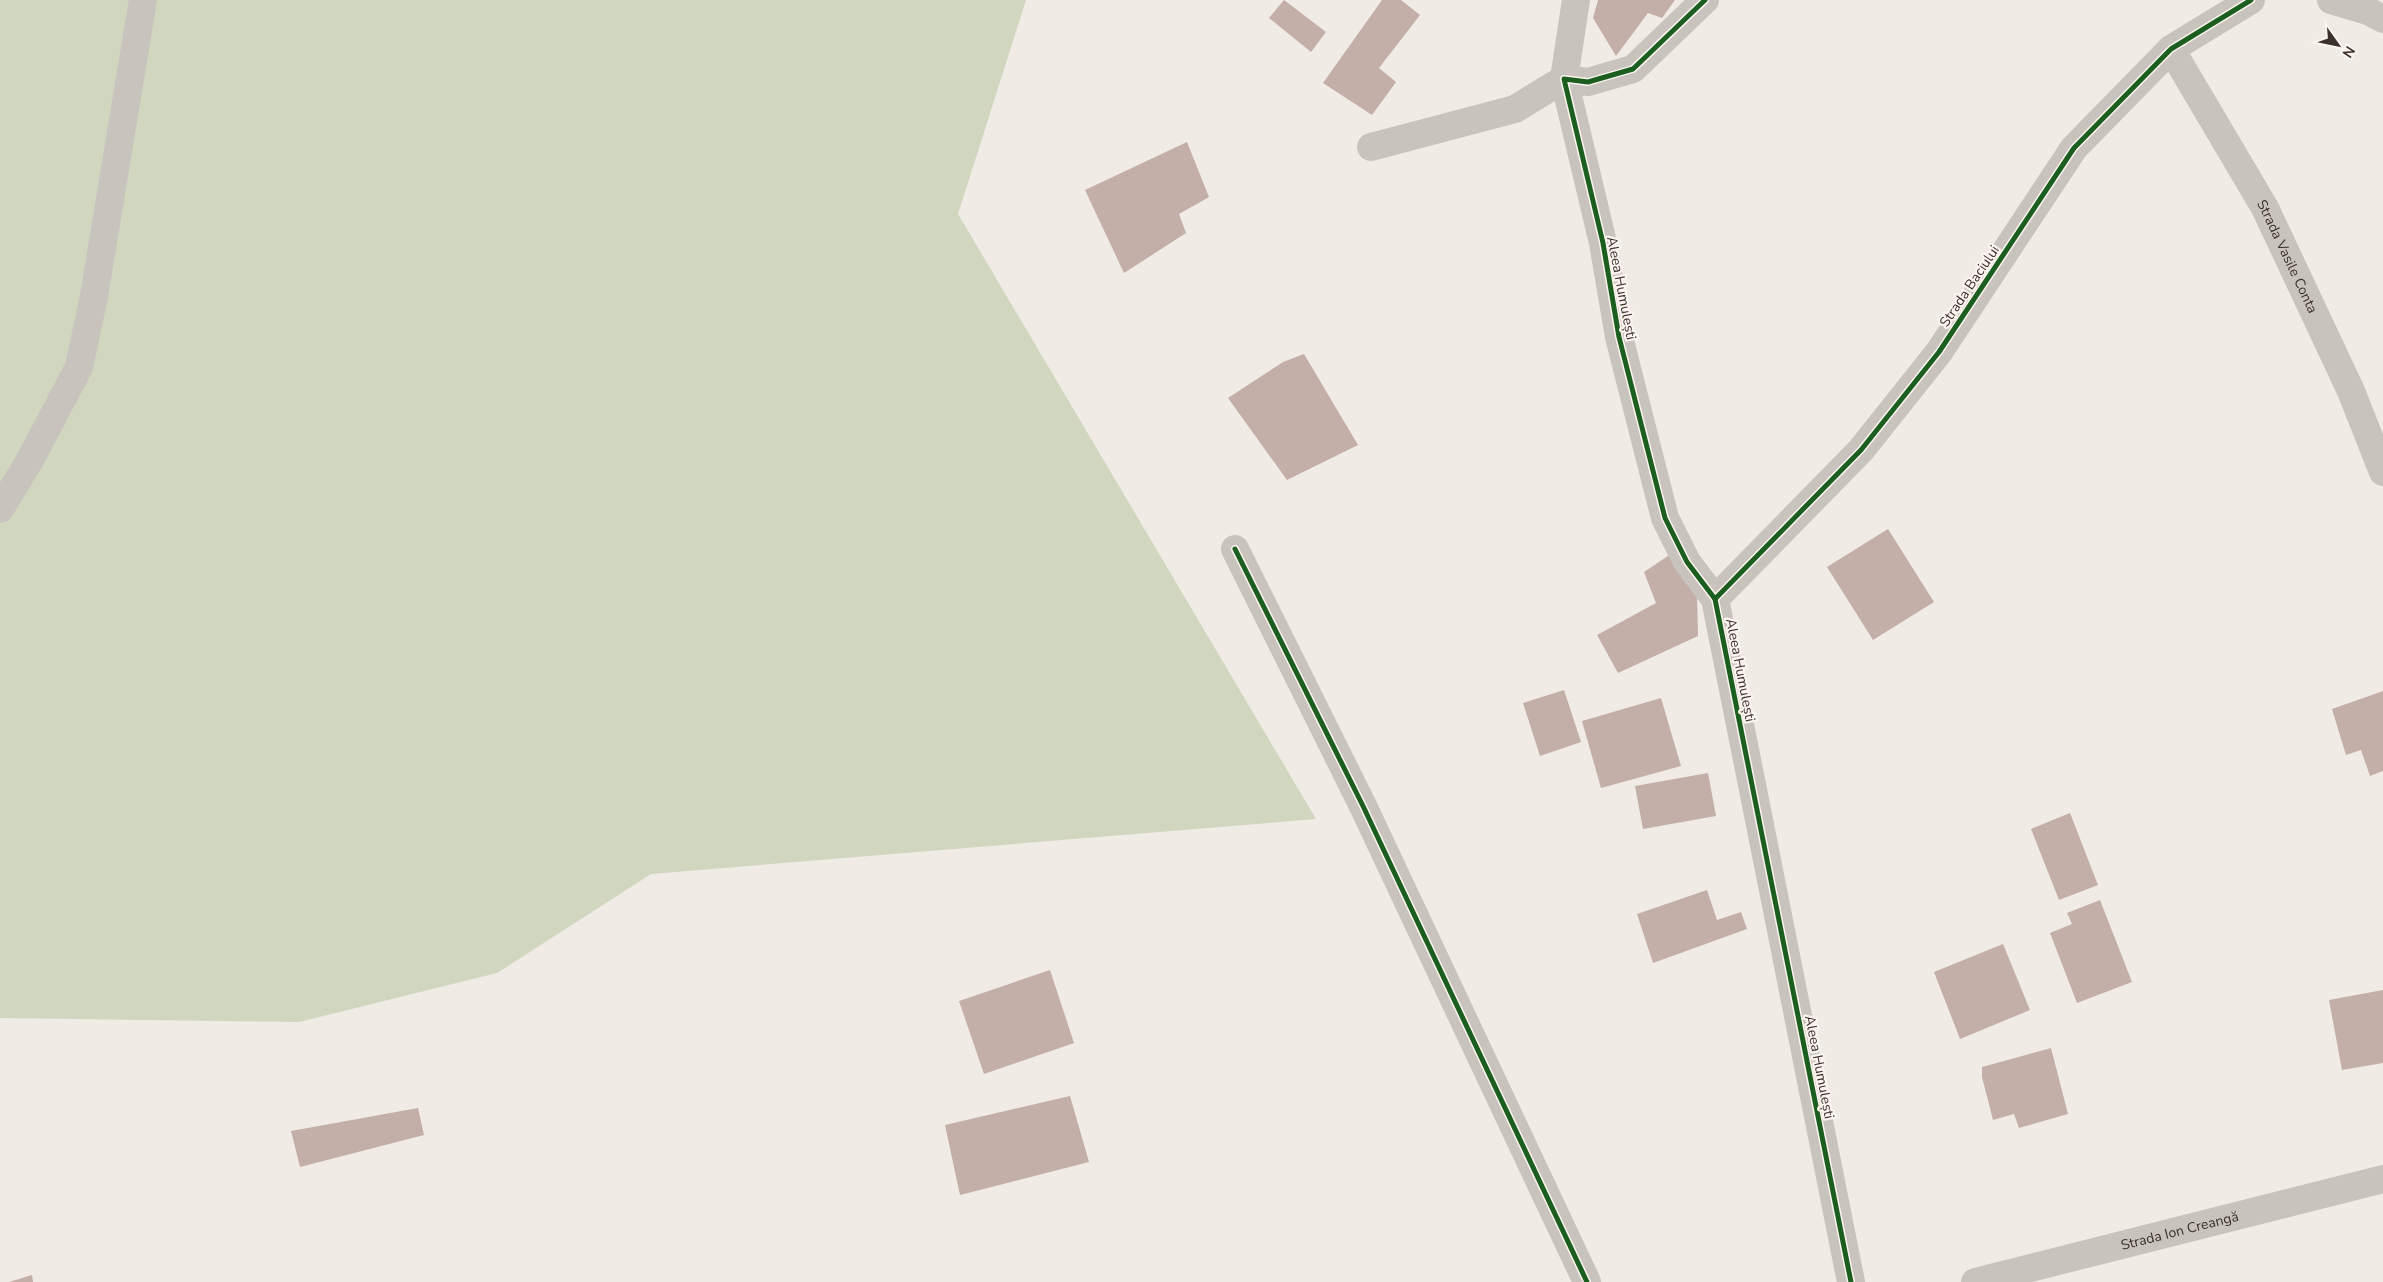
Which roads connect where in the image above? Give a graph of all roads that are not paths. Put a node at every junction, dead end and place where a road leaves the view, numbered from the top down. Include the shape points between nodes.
1 (143, 0) edge
2 (1576, 0) edge
3 (1706, 0) edge
4 (2250, 0) edge
5 (2332, 0) edge
6 (2383, 19) edge
7 (2171, 49) junction
8 (1564, 79) junction
9 (1371, 148) dead end
10 (2383, 472) edge
11 (0, 510) edge
12 (1235, 549) dead end
13 (1716, 600) junction
14 (2383, 1178) edge
15 (1587, 1282) edge
16 (1850, 1282) edge
17 (1975, 1282) edge

1 - 11 street via 94,296 79,367
2 - 8 street, Aleea Humulești
3 - 8 street via 1633,69 1588,82
4 - 7 street, Strada Baciului
5 - 6 street
7 - 10 street, Strada Vasile Conta via 2265,208 2351,391
7 - 13 street, Strada Baciului via 2074,148 1939,352 1860,450
8 - 9 street via 1515,109
8 - 13 street, Aleea Humulești via 1603,243 1619,337 1665,518 1687,562
12 - 15 street via 1364,806
13 - 16 street, Aleea Humulești
14 - 17 street, Strada Ion Creangă

